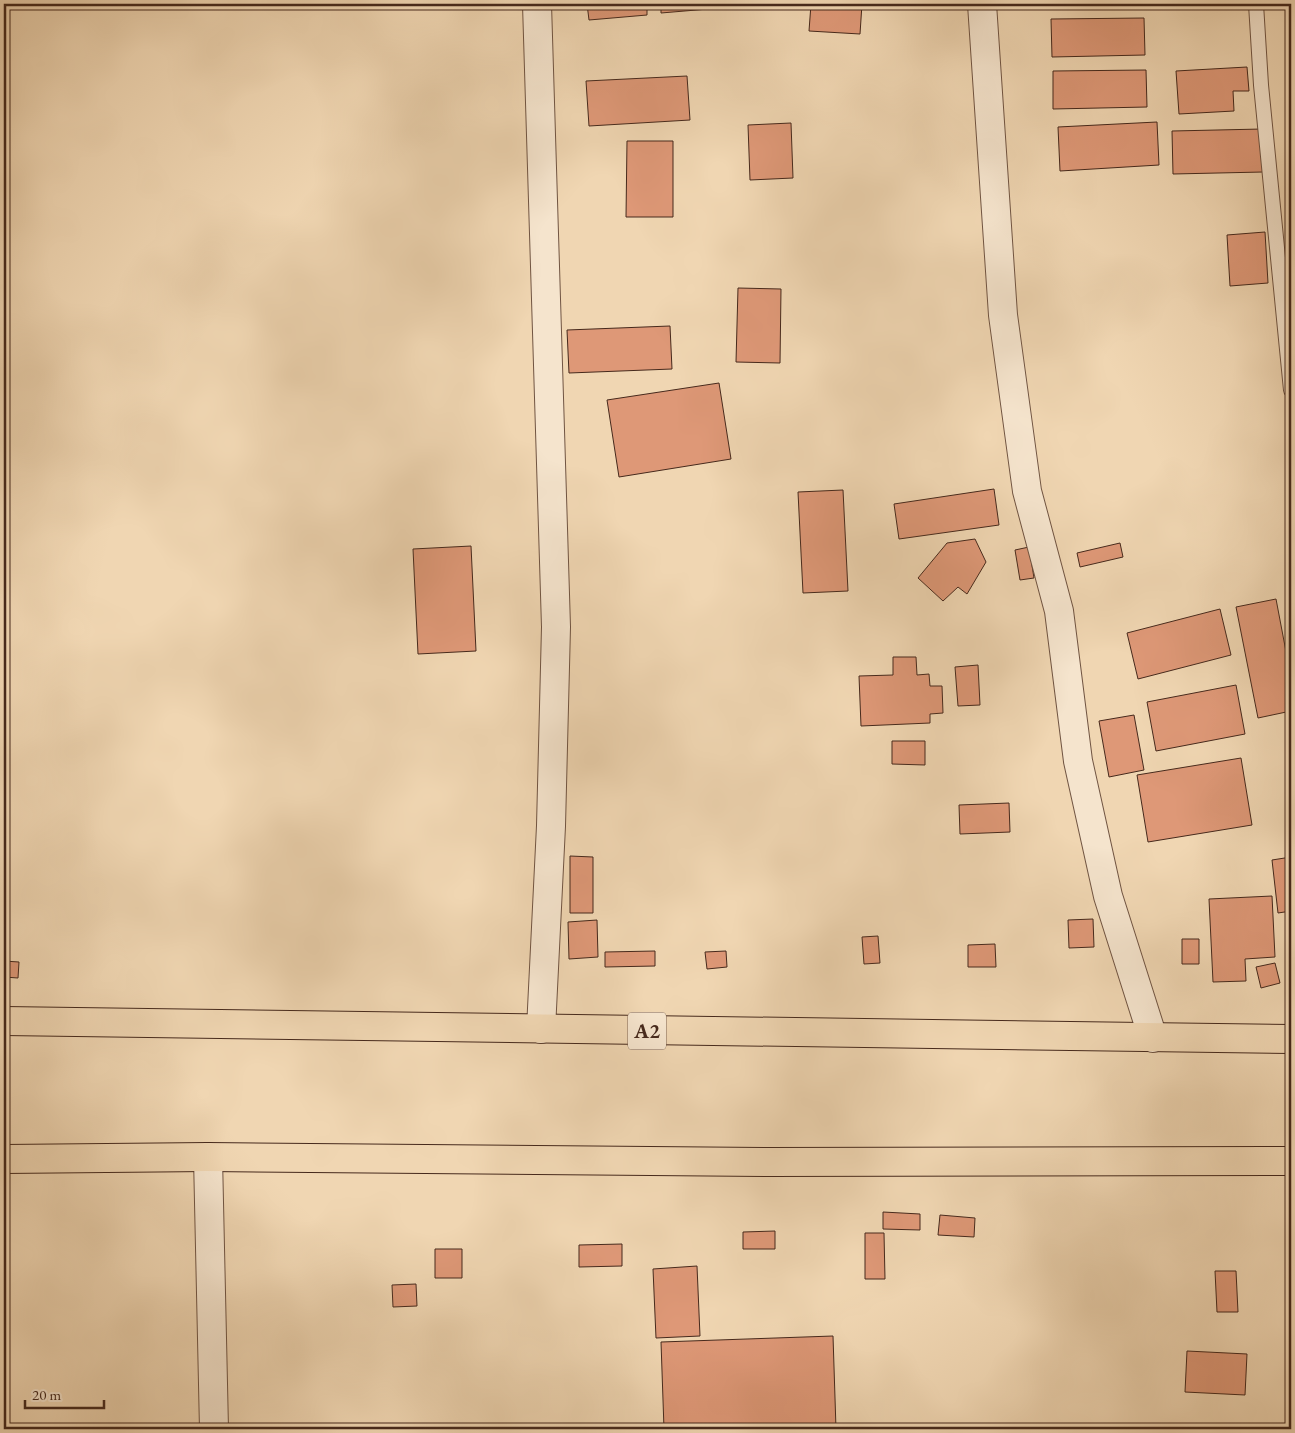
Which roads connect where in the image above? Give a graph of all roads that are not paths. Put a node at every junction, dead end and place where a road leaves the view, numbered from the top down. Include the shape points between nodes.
1 (537, 4) edge
2 (982, 4) edge
3 (1256, 4) edge
4 (1291, 390) edge
5 (4, 1021) edge
6 (541, 1029) junction
7 (1153, 1038) junction
8 (1291, 1038) edge
9 (208, 1157) junction
10 (4, 1159) edge
11 (1291, 1161) edge
12 (214, 1429) edge

1 - 6 street via 556,627
2 - 7 street via 1003,315 1027,491 1059,611 1078,761 1108,896
3 - 4 lane
5 - 6 highway, A2
6 - 7 highway, A2
7 - 8 highway, A2
9 - 10 highway
9 - 11 highway via 766,1162
9 - 12 street

